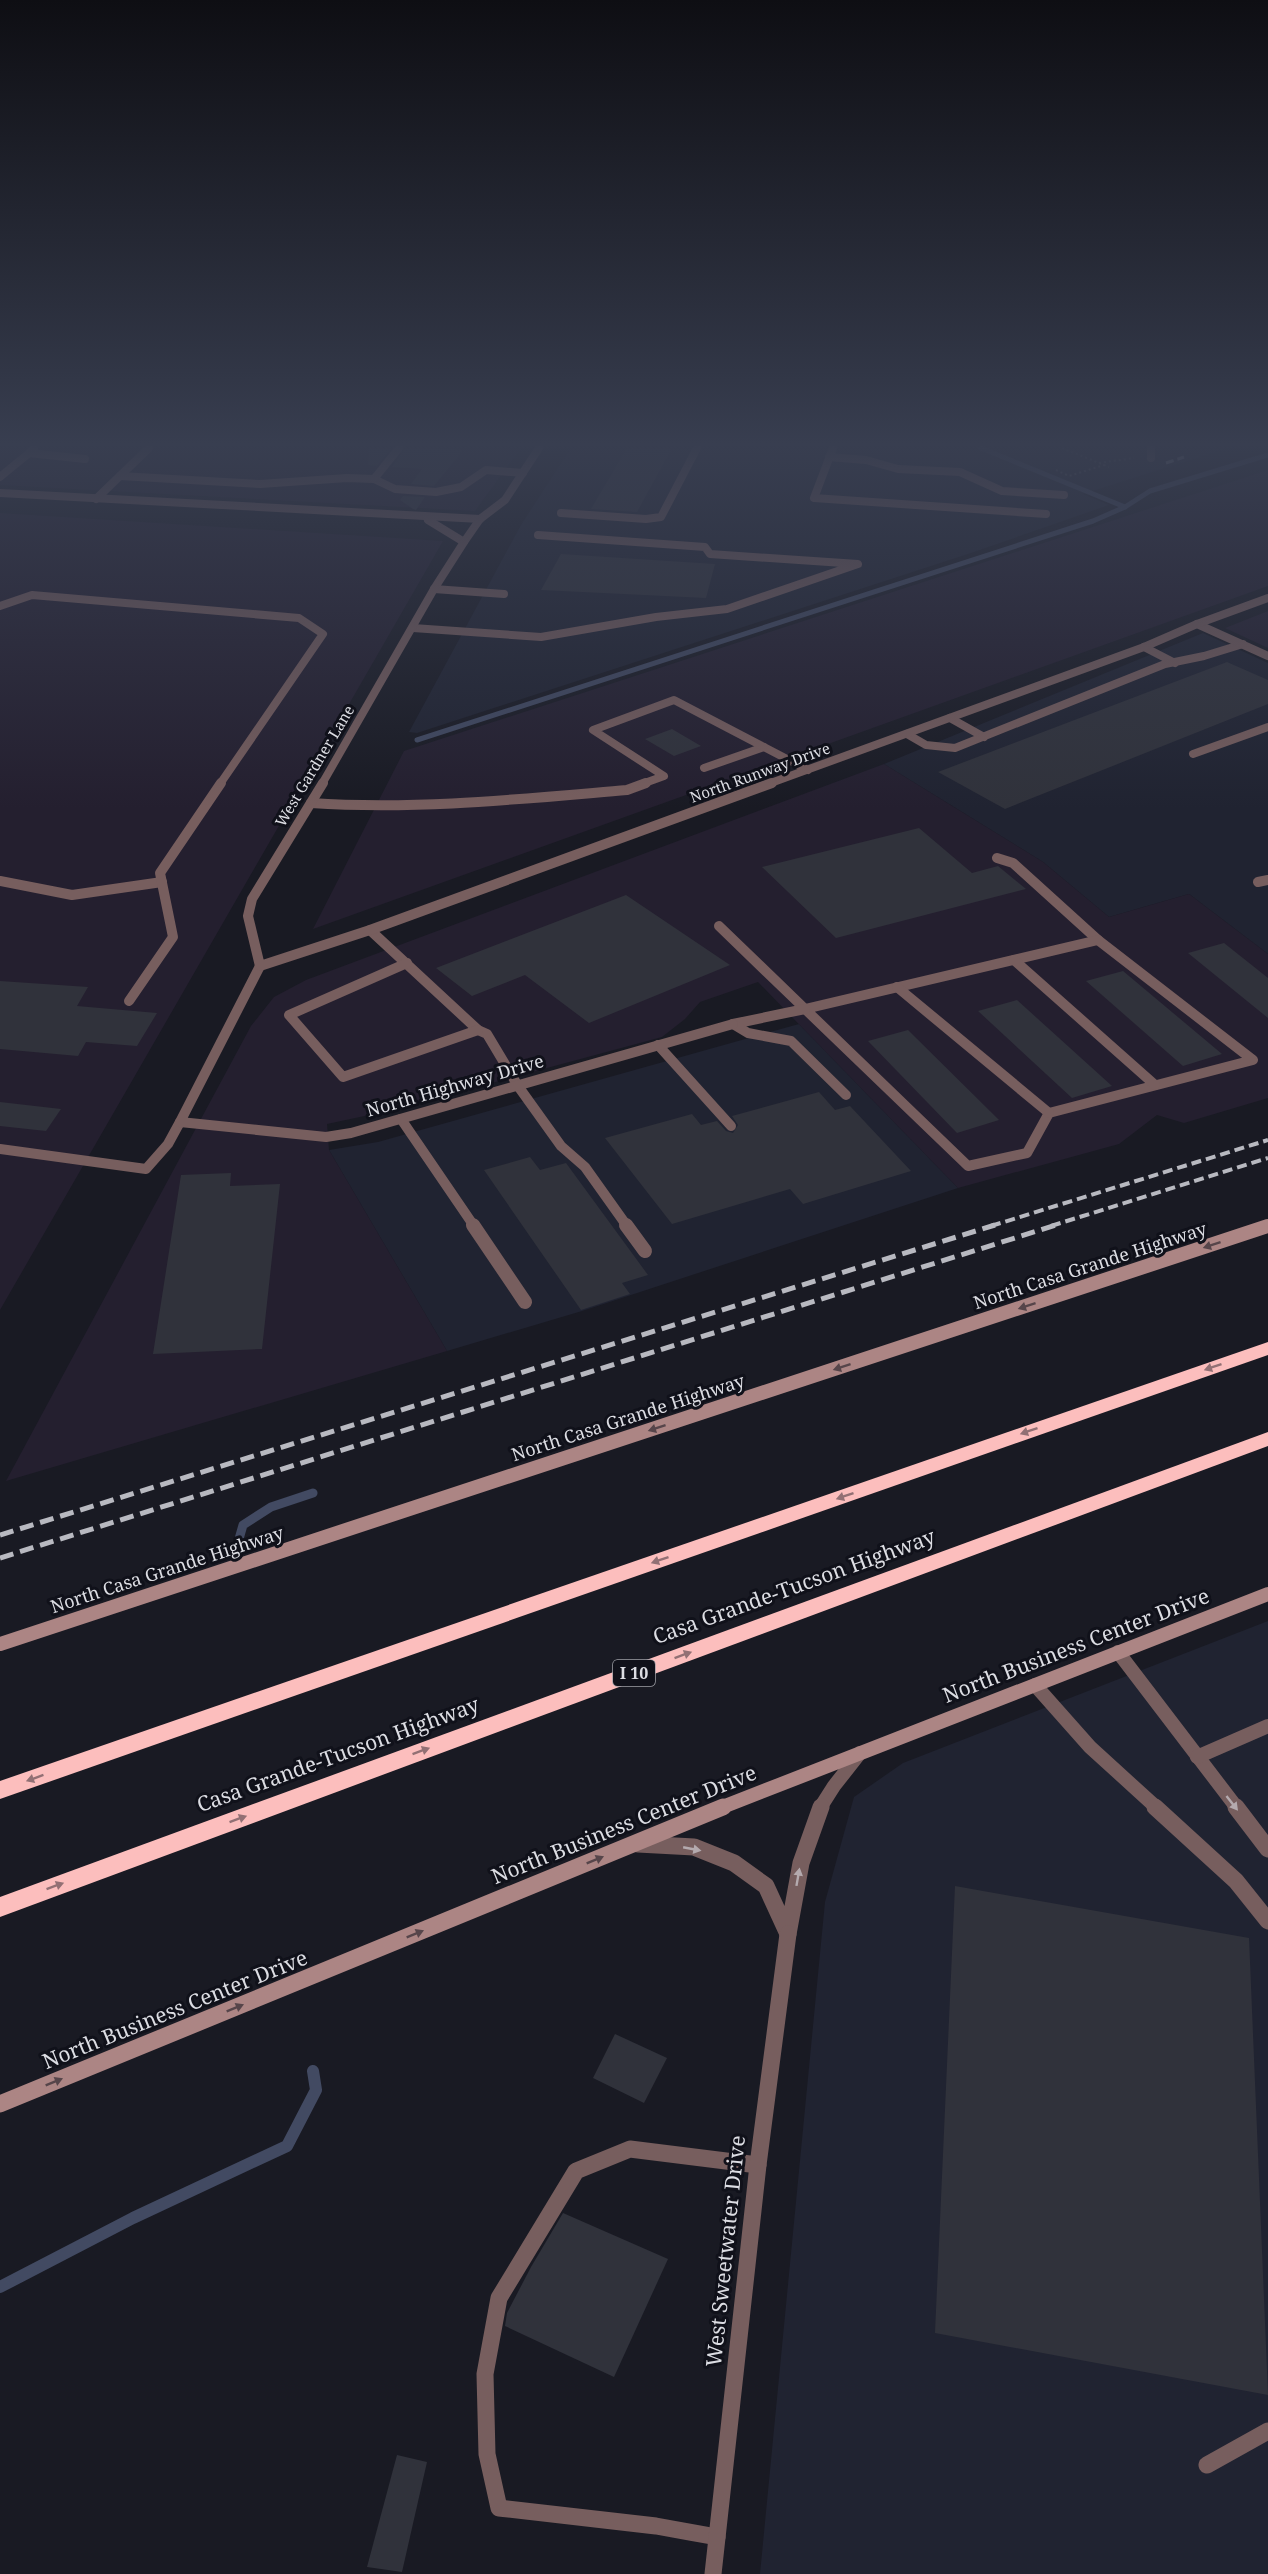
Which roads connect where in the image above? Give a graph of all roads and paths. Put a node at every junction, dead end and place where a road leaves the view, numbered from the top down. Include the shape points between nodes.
1 (447, 568) edge
2 (846, 568) edge
3 (434, 589) junction
4 (504, 594) dead end
5 (1268, 598) edge
6 (0, 606) edge
7 (1197, 624) junction
8 (413, 628) junction
9 (1243, 644) junction
10 (1144, 647) junction
11 (1268, 656) edge
12 (1174, 663) junction
13 (950, 718) junction
14 (1268, 727) edge
15 (907, 734) junction
16 (984, 737) junction
17 (764, 747) junction
18 (1193, 754) dead end
19 (705, 768) dead end
20 (808, 770) junction
21 (311, 803) junction
22 (997, 858) dead end
23 (0, 881) edge
24 (162, 882) junction
25 (719, 926) dead end
26 (370, 930) junction
27 (1098, 940) junction
28 (403, 959) junction
29 (1014, 960) junction
30 (260, 966) junction
31 (897, 987) junction
32 (129, 1001) dead end
33 (803, 1009) junction
34 (733, 1024) junction
35 (478, 1030) junction
36 (658, 1045) junction
37 (1155, 1085) junction
38 (518, 1086) junction
39 (846, 1095) dead end
40 (1049, 1113) junction
41 (401, 1119) junction
42 (180, 1122) junction
43 (731, 1126) dead end
44 (0, 1149) edge
45 (1268, 1226) edge
46 (645, 1251) dead end
47 (525, 1302) dead end
48 (1268, 1348) edge
49 (1268, 1439) edge
50 (1268, 1594) edge
51 (0, 1644) edge
52 (1118, 1652) junction
53 (1035, 1685) junction
54 (1268, 1726) edge
55 (860, 1753) junction
56 (1197, 1757) junction
57 (0, 1790) edge
58 (634, 1844) junction
59 (1268, 1848) edge
60 (0, 1907) edge
61 (1268, 1921) edge
62 (788, 1934) junction
63 (0, 2104) edge
64 (758, 2165) junction
65 (1268, 2431) edge
66 (1207, 2464) dead end
67 (717, 2537) junction
68 (712, 2574) edge

1 - 3 street, West Gardner Lane
2 - 8 street via 727,609 541,637
3 - 4 street
3 - 8 street, West Gardner Lane
5 - 7 street, North Runway Drive
6 - 24 street via 32,595 241,613 298,618 323,634 160,873
7 - 9 street
7 - 10 street, North Runway Drive
8 - 21 street, West Gardner Lane
9 - 11 street
9 - 12 street
10 - 12 street
10 - 13 street, North Runway Drive
12 - 16 street
13 - 15 street, North Runway Drive
13 - 16 street
14 - 18 street
15 - 16 street via 926,745 955,748
15 - 20 street, North Runway Drive
17 - 19 street
17 - 20 street
17 - 21 street via 674,700 593,730 664,776 627,790 440,805 373,807
20 - 26 street, North Runway Drive
21 - 30 street, West Gardner Lane via 252,899 248,916
22 - 27 street via 1014,863
23 - 24 street via 72,895
24 - 32 street via 173,937
25 - 33 street
26 - 28 street
26 - 30 street, North Runway Drive
27 - 29 street, North Highway Drive
27 - 37 street via 1252,1060
28 - 35 street
28 - 35 street via 289,1015 343,1077
29 - 31 street, North Highway Drive
29 - 37 street
30 - 42 street
31 - 33 street, North Highway Drive
31 - 40 street
33 - 34 street, North Highway Drive
33 - 40 street via 968,1166 1027,1154
34 - 36 street, North Highway Drive
34 - 39 street via 748,1033 791,1041
35 - 38 street via 487,1034
36 - 38 street, North Highway Drive
36 - 43 street
37 - 40 street
38 - 41 street, North Highway Drive
38 - 46 street via 561,1146 585,1167
41 - 42 street, North Highway Drive via 326,1137
41 - 47 street
42 - 44 street via 168,1144 146,1169
45 -> 51 main road, North Casa Grande Highway
48 -> 57 highway
60 -> 49 highway, Casa Grande-Tucson Highway / I 10
50 - 52 main road, North Business Center Drive
52 - 53 main road, North Business Center Drive
52 - 56 street
53 - 55 main road, North Business Center Drive
53 - 61 street via 1089,1747 1236,1881
54 - 56 street
55 - 58 main road, North Business Center Drive
62 -> 55 street, West Sweetwater Drive via 799,1867 814,1821 836,1782
56 -> 59 street
58 -> 62 street via 694,1847 734,1863 766,1886
63 -> 58 main road, North Business Center Drive
62 - 64 street, West Sweetwater Drive
64 - 67 street, West Sweetwater Drive
64 - 67 street via 630,2149 576,2171 499,2298 484,2374 487,2454 499,2508
65 - 66 street
67 - 68 street, West Sweetwater Drive

